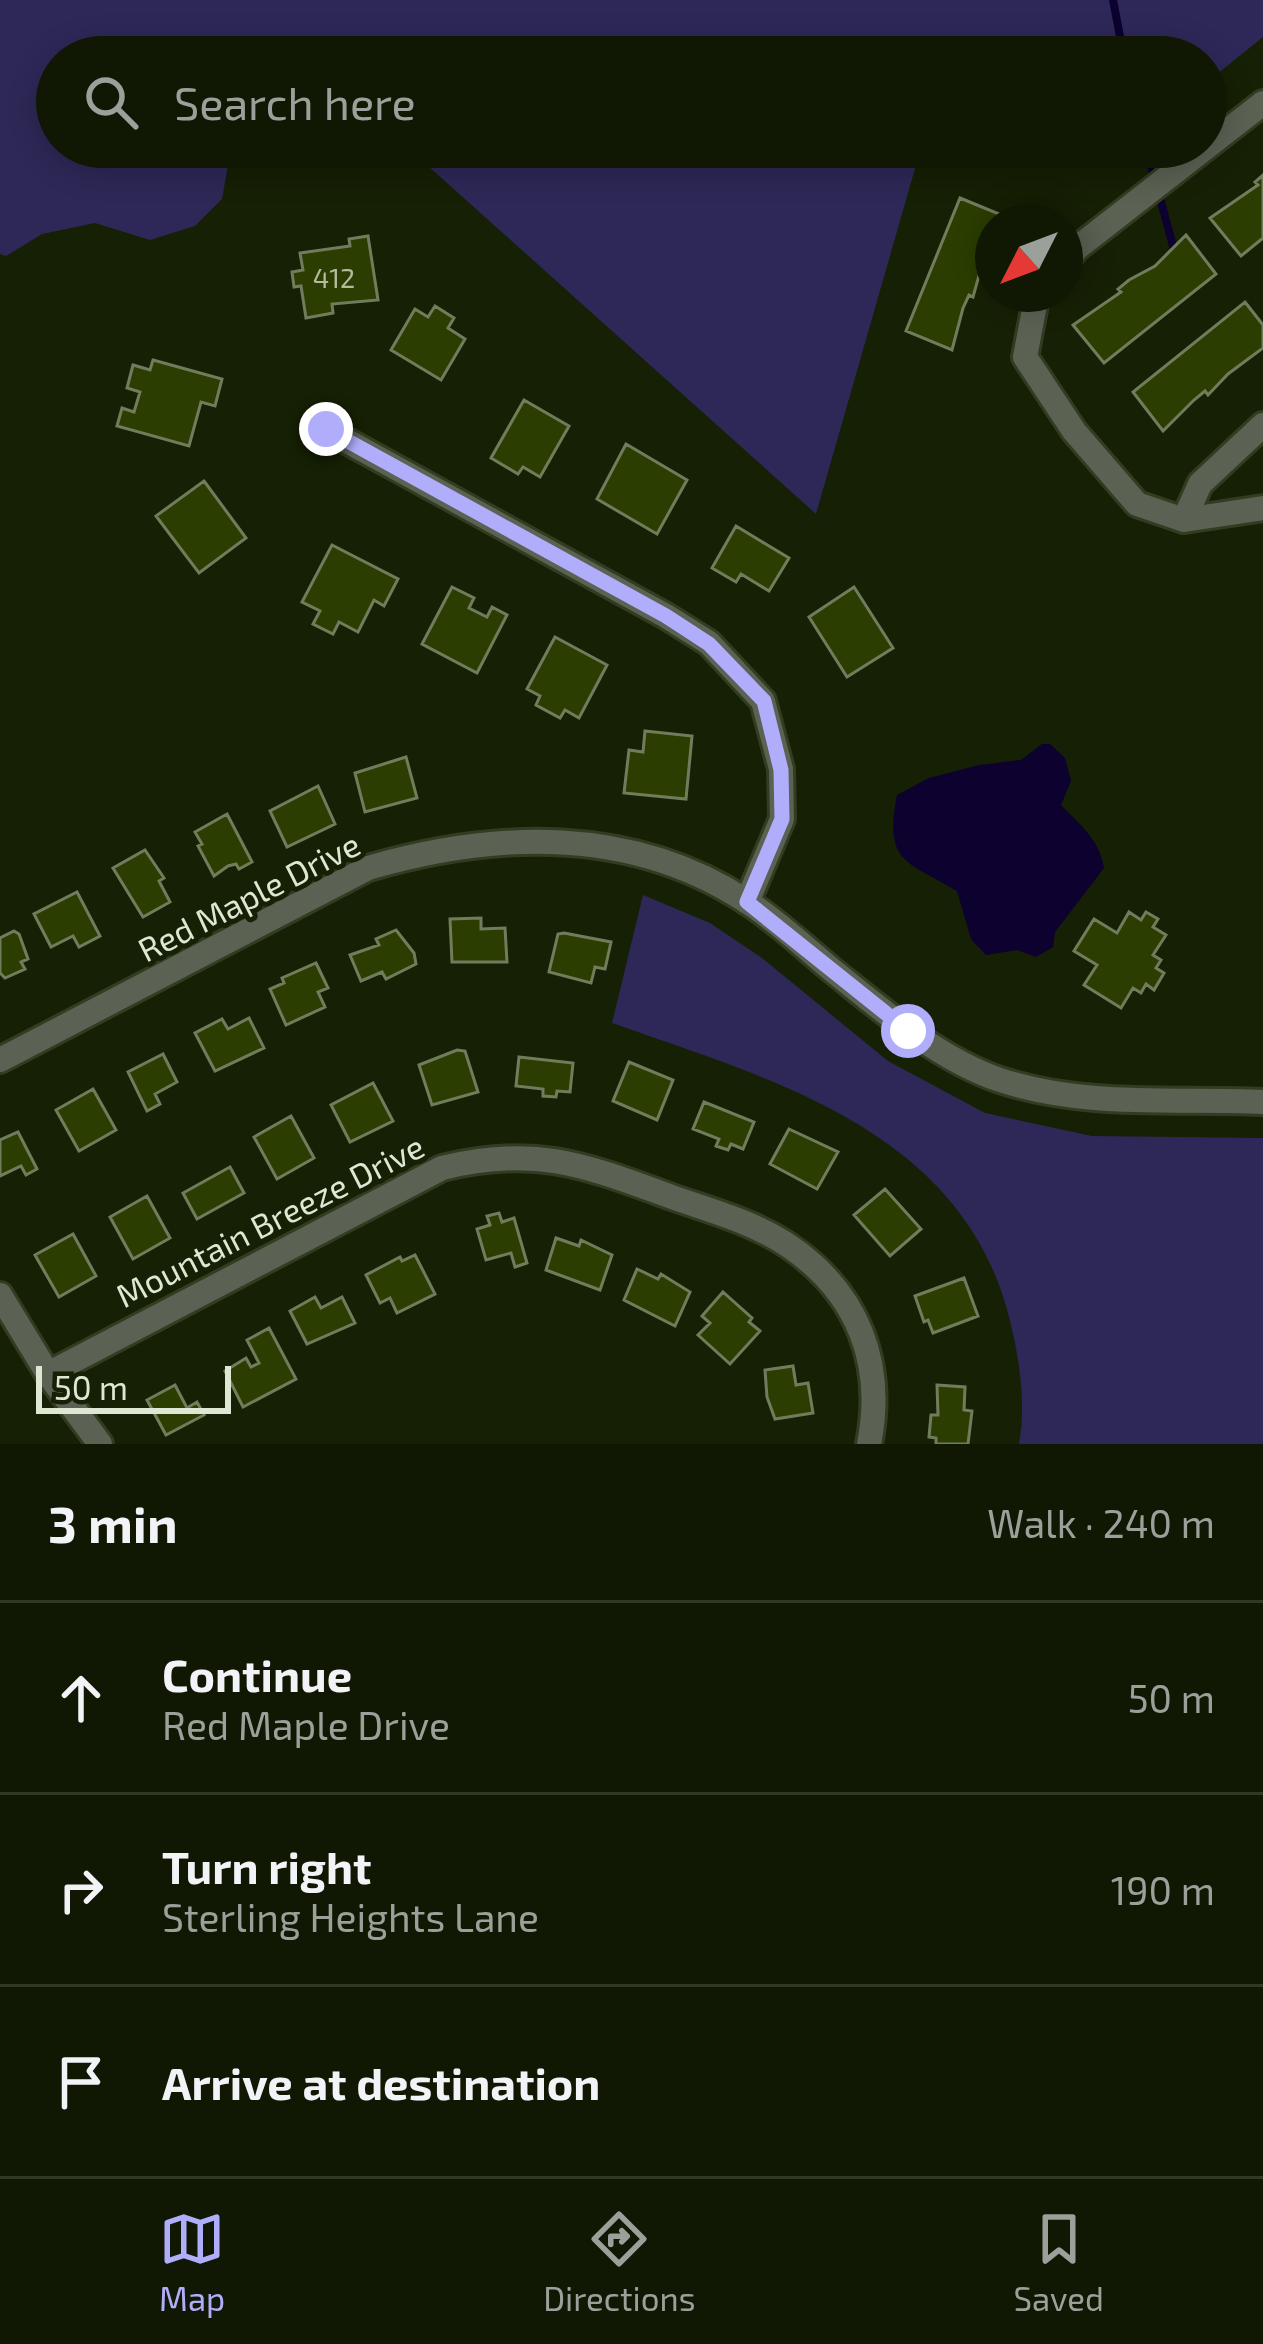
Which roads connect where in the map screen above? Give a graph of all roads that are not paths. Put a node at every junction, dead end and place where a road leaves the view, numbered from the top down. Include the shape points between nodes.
1 (1263, 103) edge
2 (1227, 131) edge
3 (1180, 168) edge
4 (1083, 243) edge
5 (1033, 312) edge
6 (1263, 425) edge
7 (326, 429) dead end
8 (1263, 508) edge
9 (1184, 520) junction
10 (747, 902) junction
11 (0, 1060) edge
12 (1263, 1102) edge
13 (0, 1295) edge
14 (48, 1374) junction
15 (100, 1444) edge
16 (869, 1444) edge

1 - 2 street
3 - 4 street
5 - 9 street via 1025,357 1061,412 1138,504
6 - 9 street via 1200,484
7 - 10 street via 666,616 709,644 764,701 781,770 782,819
8 - 9 street
10 - 11 street, Red Maple Drive via 701,876 605,846 546,839 430,850 368,868
10 - 12 street, Red Maple Drive via 908,1031 998,1079 1096,1101
13 - 14 street
14 - 15 street
14 - 16 street, Mountain Breeze Drive via 442,1168 524,1155 580,1164 750,1226 805,1259 854,1311 876,1395

